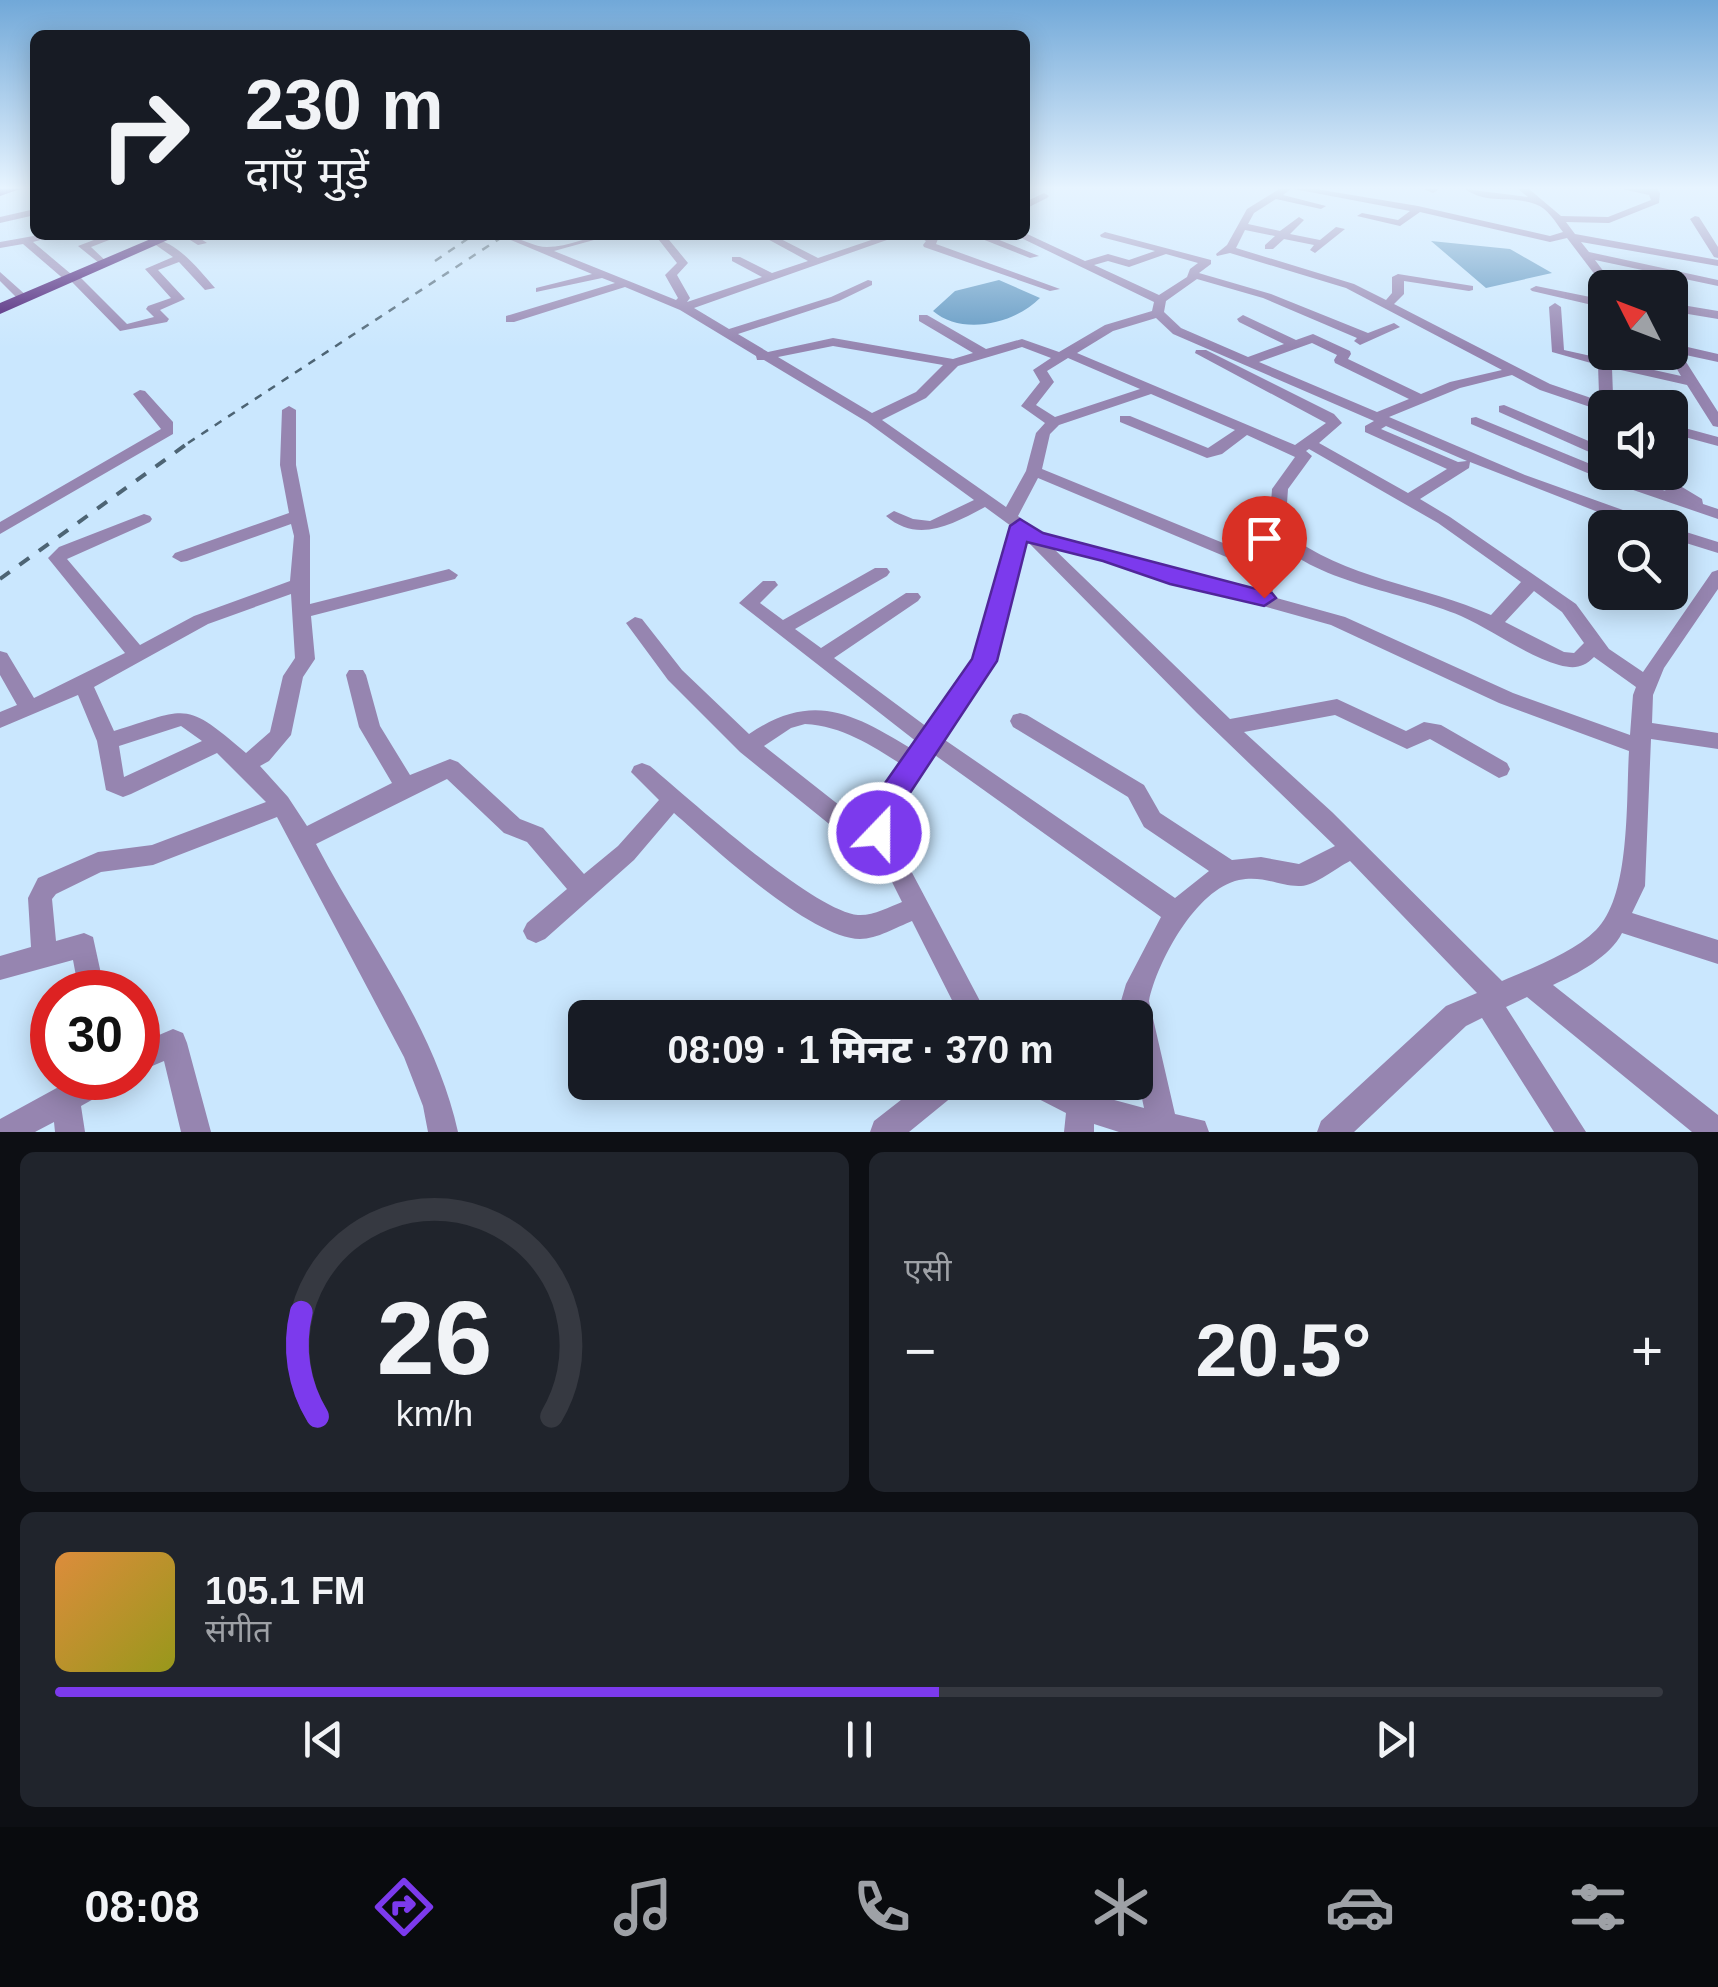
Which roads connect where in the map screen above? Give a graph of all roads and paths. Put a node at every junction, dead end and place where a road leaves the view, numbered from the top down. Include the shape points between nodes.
1 (27, 242) edge
2 (96, 242) edge
3 (156, 242) edge
4 (168, 242) edge
5 (521, 242) edge
6 (580, 242) edge
7 (666, 242) edge
8 (780, 242) edge
9 (874, 242) edge
10 (932, 242) edge
11 (996, 242) edge
12 (1036, 242) edge
13 (1131, 242) edge
14 (1233, 242) edge
15 (1275, 242) edge
16 (1313, 242) edge
17 (1324, 242) edge
18 (1576, 242) edge
19 (1606, 242) edge
20 (1322, 244) junction
21 (1269, 247) dead end
22 (1228, 249) junction
23 (543, 251) junction
24 (1167, 251) junction
25 (1311, 254) dead end
26 (1587, 255) junction
27 (958, 256) junction
28 (1034, 256) dead end
29 (181, 258) junction
30 (736, 259) dead end
31 (816, 260) junction
32 (1208, 262) junction
33 (1718, 263) edge
34 (104, 264) junction
35 (1086, 264) junction
36 (1598, 270) edge
37 (601, 274) junction
38 (1194, 275) junction
39 (770, 277) junction
40 (2, 278) edge
41 (72, 278) junction
42 (994, 278) dead end
43 (1718, 282) edge
44 (868, 283) dead end
45 (624, 284) junction
46 (1688, 286) edge
47 (209, 288) dead end
48 (1469, 288) dead end
49 (1536, 288) dead end
50 (1054, 289) dead end
51 (540, 290) dead end
52 (1718, 291) edge
53 (24, 299) junction
54 (1588, 300) edge
55 (1388, 304) junction
56 (681, 306) junction
57 (1159, 306) junction
58 (1554, 308) dead end
59 (0, 309) edge
60 (1688, 311) edge
61 (1718, 315) edge
62 (923, 318) dead end
63 (510, 319) dead end
64 (1244, 319) dead end
65 (1394, 327) dead end
66 (1177, 331) junction
67 (726, 334) junction
68 (1366, 337) junction
69 (1292, 344) junction
70 (1688, 351) edge
71 (1343, 352) junction
72 (1062, 354) junction
73 (986, 355) junction
74 (762, 356) junction
75 (1718, 358) edge
76 (1588, 360) edge
77 (1249, 362) junction
78 (953, 363) junction
79 (1635, 370) edge
80 (1685, 370) edge
81 (1513, 372) junction
82 (1692, 382) junction
83 (1152, 389) junction
84 (140, 394) dead end
85 (1418, 398) junction
86 (1588, 401) edge
87 (289, 410) dead end
88 (1504, 410) dead end
89 (872, 419) junction
90 (1125, 419) dead end
91 (1380, 419) junction
92 (1476, 421) dead end
93 (1054, 422) junction
94 (1718, 423) edge
95 (1245, 430) junction
96 (1440, 432) dead end
97 (1688, 433) edge
98 (1718, 442) edge
99 (1302, 447) junction
100 (1588, 447) edge
101 (1474, 459) junction
102 (1458, 468) junction
103 (1034, 471) junction
104 (1519, 478) junction
105 (1682, 490) edge
106 (1408, 499) junction
107 (986, 500) junction
108 (1607, 510) edge
109 (1711, 512) edge
110 (298, 516) junction
111 (894, 516) dead end
112 (144, 518) dead end
113 (1022, 527) junction
114 (0, 529) edge
115 (1688, 538) edge
116 (1718, 548) edge
117 (181, 557) dead end
118 (881, 572) dead end
119 (449, 575) dead end
120 (1718, 576) edge
121 (1532, 582) junction
122 (299, 584) junction
123 (769, 585) dead end
124 (912, 596) dead end
125 (1264, 598) junction
126 (303, 612) junction
127 (634, 623) dead end
128 (1493, 624) junction
129 (784, 627) junction
130 (1593, 646) junction
131 (136, 652) junction
132 (821, 657) junction
133 (0, 658) edge
134 (356, 675) dead end
135 (83, 684) junction
136 (1647, 685) junction
137 (34, 706) junction
138 (0, 720) edge
139 (1020, 722) dead end
140 (1225, 728) junction
141 (1641, 739) junction
142 (108, 741) junction
143 (1718, 741) edge
144 (219, 742) junction
145 (932, 742) junction
146 (748, 746) junction
147 (915, 762) junction
148 (246, 764) junction
149 (1499, 769) dead end
150 (642, 772) dead end
151 (405, 787) junction
152 (674, 798) junction
153 (282, 806) junction
154 (879, 833) junction
155 (300, 841) junction
156 (1352, 848) junction
157 (1229, 870) junction
158 (583, 890) junction
159 (918, 907) junction
160 (1176, 913) junction
161 (1616, 920) junction
162 (536, 932) dead end
163 (1718, 952) edge
164 (44, 955) junction
165 (0, 968) edge
166 (88, 970) edge
167 (1530, 983) junction
168 (1493, 999) junction
169 (967, 1000) edge
170 (160, 1049) edge
171 (63, 1100) edge
172 (65, 1100) edge
173 (926, 1100) edge
174 (1058, 1100) edge
175 (1080, 1118) edge
176 (1156, 1129) edge
177 (6, 1132) edge
178 (70, 1132) edge
179 (196, 1132) edge
180 (443, 1132) edge
181 (886, 1132) edge
182 (1194, 1132) edge
183 (1332, 1132) edge
184 (1571, 1132) edge
185 (1715, 1132) edge

1 - 41 street
2 - 34 street via 83,246
3 - 34 highway
4 - 29 street
5 - 23 street
6 - 23 street
7 - 56 street via 683,262 671,275 684,298
8 - 31 street
9 - 31 street
10 - 27 street via 927,244
11 - 28 street
12 - 35 street
13 - 24 street
14 - 22 street
15 - 21 street
16 - 20 street
17 - 20 street
18 - 26 street
19 - 33 street
20 - 25 street
22 - 32 street
22 - 55 street
23 - 37 street
24 - 32 street
24 - 35 street via 1129,264 1108,257
26 - 36 street
26 - 43 street
27 - 42 street via 952,259
27 - 50 street
29 - 41 street via 151,269 179,299 152,309 163,319 130,328
29 - 47 street
30 - 39 street
31 - 39 street
32 - 38 street
34 - 41 highway
35 - 57 street
37 - 45 street
37 - 51 street
38 - 57 street
38 - 68 street
39 - 56 street
40 - 53 street
41 - 53 highway
44 - 67 street
45 - 56 street
45 - 63 street
46 - 52 street
48 - 55 street via 1401,277
49 - 54 street
53 - 59 highway
55 - 81 street
56 - 67 street
57 - 66 street
57 - 72 street
58 - 76 street via 1558,352
60 - 61 street
62 - 73 street
64 - 69 street
65 - 68 street
66 - 77 street
66 - 99 street via 1172,339 1335,423
67 - 74 street
68 - 71 street
69 - 71 street via 1312,338
69 - 77 street
70 - 75 street
71 - 85 street via 1340,360
72 - 73 street via 1022,342
72 - 83 street
72 - 93 street via 1040,370 1047,382 1028,406
73 - 78 street
74 - 78 street via 833,342
74 - 89 street
77 - 91 street
78 - 89 street via 921,395
79 - 82 street
80 - 82 street
81 - 85 street
81 - 86 street
82 - 94 street
83 - 93 street
83 - 95 street
84 - 114 street via 168,431
85 - 91 street
87 - 110 street via 288,464
88 - 100 street
89 - 107 street
90 - 95 street via 1207,453
91 - 101 street
91 - 102 street via 1370,429
92 - 109 street
93 - 103 street via 1042,433
95 - 99 street
96 - 104 street via 1525,468
97 - 98 street
99 - 106 street
99 - 128 street via 1304,456 1280,489 1277,534 1354,576
101 - 102 street
101 - 104 street
102 - 106 street
103 - 113 street
103 - 125 street via 1250,560 1263,576
104 - 108 street
105 - 109 street
106 - 121 street
107 - 111 street via 926,530
107 - 113 street
110 - 117 street
110 - 122 street
112 - 131 street via 57,558
113 - 125 street via 1178,579
113 - 140 street
113 - 145 street via 984,661
115 - 116 street
118 - 129 street
119 - 126 street
120 - 136 street
121 - 128 street
121 - 130 street via 1569,608
122 - 126 street
122 - 131 street
123 - 129 street via 747,601
124 - 132 street
125 - 141 street via 1338,621 1506,698
126 - 148 street via 305,659 293,676 280,735
127 - 146 street via 675,675
128 - 130 street via 1572,662
129 - 132 street
130 - 136 street
131 - 135 street
132 - 145 street
133 - 137 street via 27,705
134 - 151 street via 370,726
135 - 137 street
135 - 142 street
136 - 141 street
137 - 138 street
139 - 157 street via 1136,790 1152,820
140 - 149 street via 1348,708 1407,741 1434,730
140 - 156 street
141 - 143 street
141 - 161 street via 1633,886
142 - 144 street via 181,718
142 - 144 street via 114,784 123,788
144 - 148 street
145 - 147 street
145 - 160 street
146 - 147 street via 789,720 808,718 852,724
146 - 154 street via 852,828
147 - 154 street via 888,801
148 - 153 street
150 - 152 street
151 - 155 street
151 - 158 street via 453,770 512,826 534,835
152 - 158 street
152 - 159 street via 769,877 834,920 858,927
153 - 155 street
153 - 164 street via 153,854 98,862 48,886 40,898
154 - 159 street
155 - 180 street via 429,1082
156 - 157 street via 1301,875 1261,867
156 - 168 street
157 - 160 street
158 - 162 street
159 - 169 street
160 - 176 street via 1135,1001
161 - 163 street
161 - 167 street via 1607,937 1584,954
164 - 165 street
164 - 166 street via 84,945
167 - 168 street
167 - 185 street
168 - 183 street via 1456,1016
168 - 184 street
170 - 179 street via 174,1043
171 - 177 street
172 - 178 street
173 - 181 street
174 - 175 street
175 - 176 street
176 - 182 street

